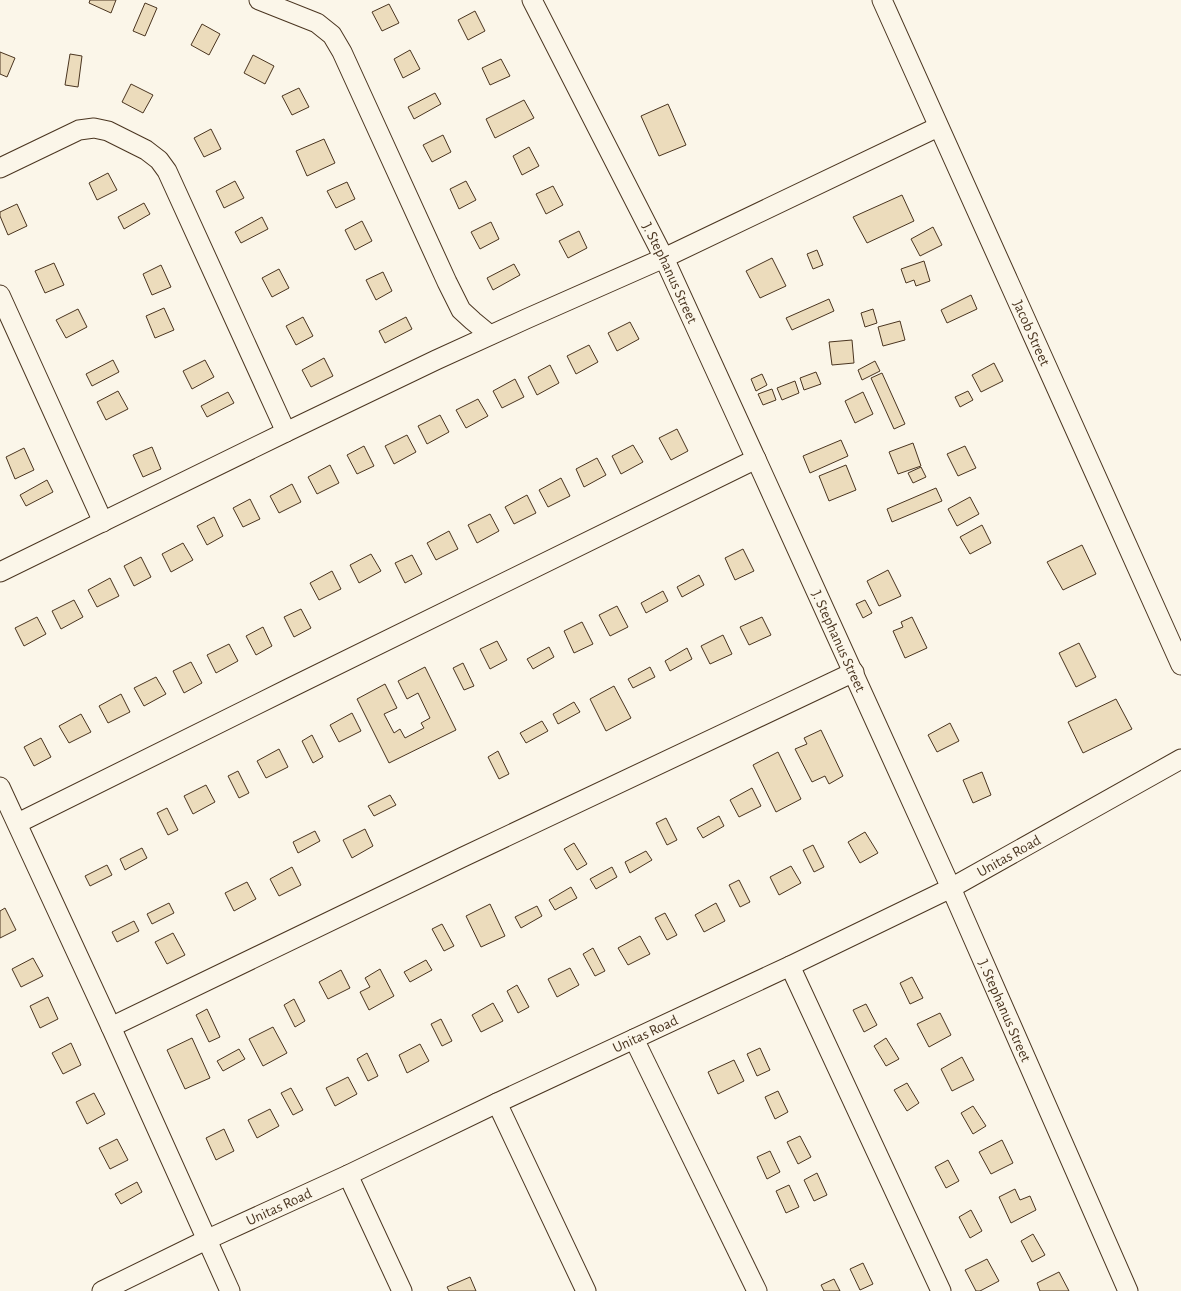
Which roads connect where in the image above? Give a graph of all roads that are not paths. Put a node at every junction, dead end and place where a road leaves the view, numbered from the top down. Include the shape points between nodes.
1 (259, 0) edge
2 (532, 0) edge
3 (882, 0) edge
4 (938, 127) junction
5 (0, 168) edge
6 (664, 258) junction
7 (0, 295) edge
8 (490, 335) junction
9 (286, 432) junction
10 (756, 459) junction
11 (103, 522) junction
12 (0, 572) edge
13 (1181, 665) edge
14 (854, 672) junction
15 (1181, 759) edge
16 (0, 787) edge
17 (18, 824) junction
18 (951, 888) junction
19 (790, 966) junction
20 (111, 1027) junction
21 (634, 1039) junction
22 (497, 1103) junction
23 (348, 1175) junction
24 (206, 1240) junction
25 (102, 1291) edge
26 (230, 1291) edge
27 (402, 1291) edge
28 (586, 1291) edge
29 (757, 1291) edge
30 (941, 1291) edge
31 (1128, 1291) edge

1 - 8 street via 317,23 332,35 461,310
2 - 6 street, J. Stephanus Street
3 - 4 street, Jacob Street
4 - 6 street
4 - 13 street, Jacob Street
5 - 9 street via 79,130 94,128 108,131 159,160 167,171
6 - 8 street
6 - 10 street, J. Stephanus Street
7 - 11 street
8 - 9 street
9 - 11 street
10 - 14 street, J. Stephanus Street
10 - 17 street
11 - 12 street
14 - 18 street, J. Stephanus Street
14 - 20 street
15 - 18 street, Unitas Road
16 - 17 street
17 - 20 street
18 - 19 street, Unitas Road
18 - 31 street, J. Stephanus Street
19 - 21 street, Unitas Road
19 - 30 street
20 - 24 street
21 - 22 street, Unitas Road
21 - 29 street
22 - 23 street, Unitas Road
22 - 28 street
23 - 24 street, Unitas Road
23 - 27 street
24 - 25 street, Unitas Road
24 - 26 street

